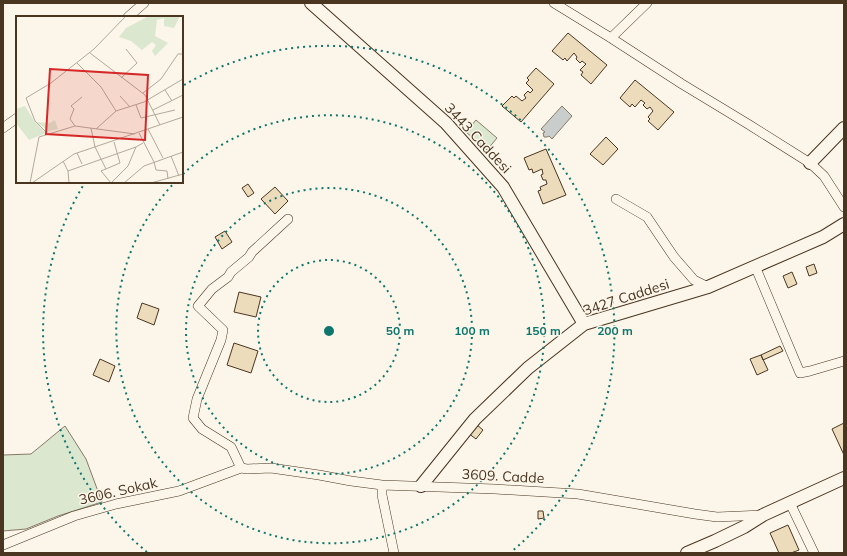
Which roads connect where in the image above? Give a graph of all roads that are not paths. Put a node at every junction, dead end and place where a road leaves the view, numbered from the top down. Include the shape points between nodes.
1 (144, 3) edge
2 (311, 3) edge
3 (554, 3) edge
4 (647, 3) edge
5 (129, 16) edge
6 (611, 38) junction
7 (16, 119) edge
8 (3, 128) edge
9 (844, 128) edge
10 (810, 163) junction
11 (616, 199) dead end
12 (844, 207) edge
13 (288, 218) dead end
14 (844, 224) edge
15 (755, 266) junction
16 (708, 287) junction
17 (584, 324) junction
18 (844, 361) edge
19 (241, 468) junction
20 (844, 478) edge
21 (382, 485) junction
22 (421, 486) junction
23 (790, 503) junction
24 (763, 515) junction
25 (3, 545) edge
26 (394, 553) edge
27 (687, 553) edge
28 (814, 553) edge

1 - 5 street
2 - 17 street, 3443 Caddesi via 446,123 503,187
3 - 6 street
4 - 6 street
6 - 10 street
7 - 8 street
9 - 10 street
10 - 12 street via 824,176
11 - 16 street via 647,217 679,263 694,280
13 - 19 street via 228,277 212,289 198,306 223,330 197,399 193,418 202,429 231,448
14 - 15 street, 3427 Caddesi via 823,237
15 - 16 street, 3427 Caddesi
15 - 18 street via 800,373
16 - 17 street, 3427 Caddesi
17 - 22 street, 3427 Caddesi via 528,368 475,419
19 - 21 street, 3609. Cadde via 271,468
19 - 25 street, 3606. Sokak via 179,491 74,516
20 - 23 street
21 - 22 street, 3609. Cadde
21 - 26 street
22 - 24 street, 3609. Cadde via 578,494 717,517
23 - 24 street
23 - 28 street
24 - 27 street via 744,527

